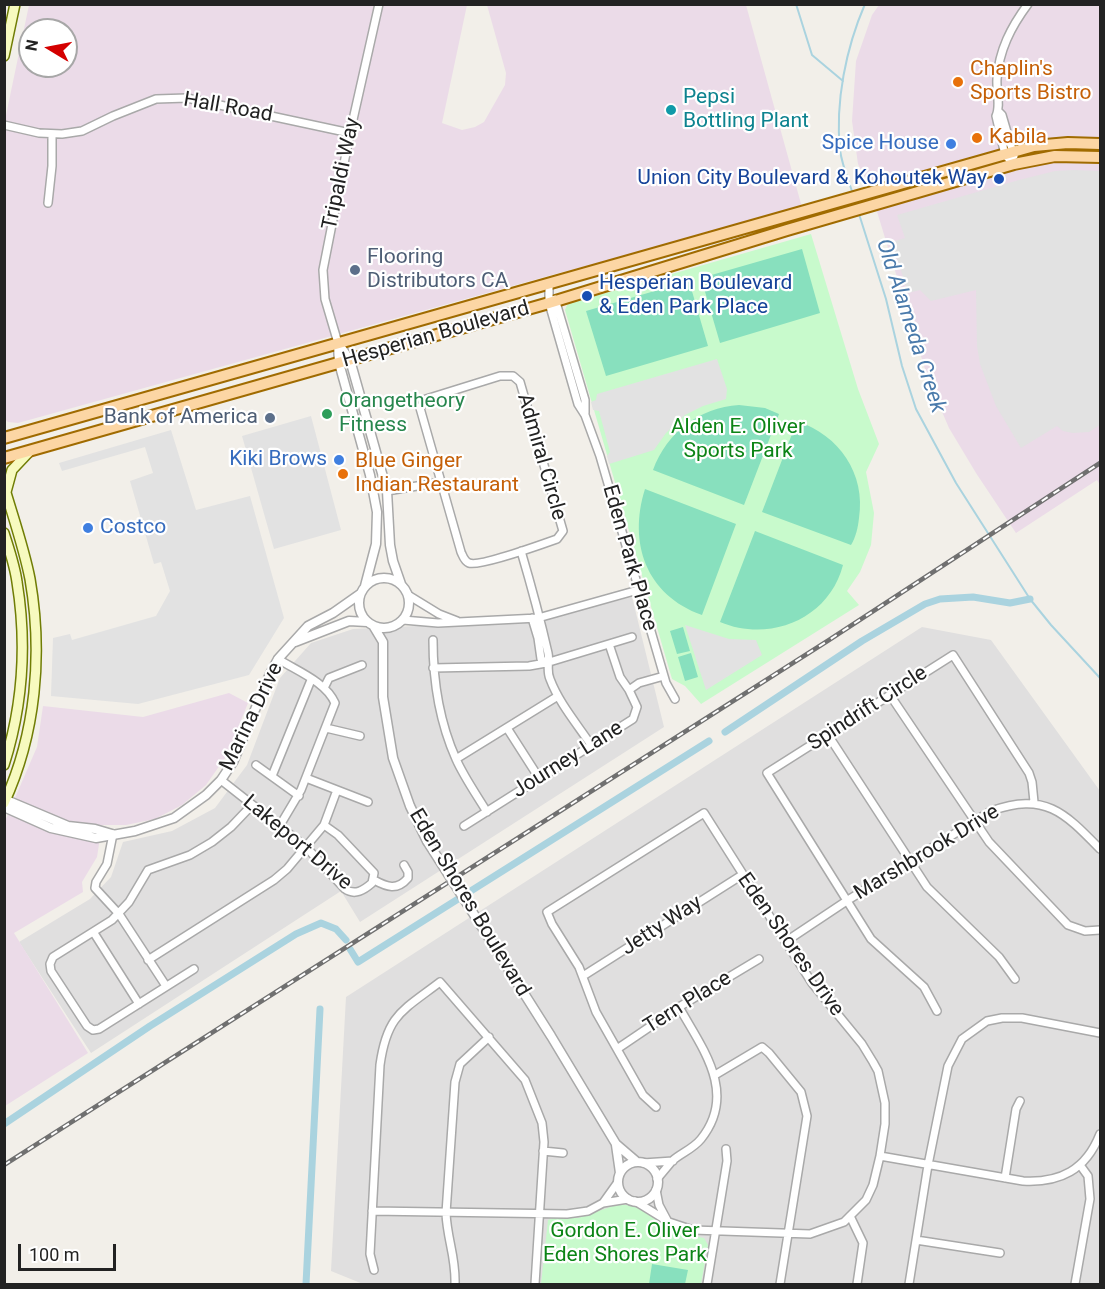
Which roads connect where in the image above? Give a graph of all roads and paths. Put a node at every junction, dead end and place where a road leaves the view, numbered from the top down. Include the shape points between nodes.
1 (15, 4) edge
2 (379, 4) edge
3 (1028, 4) edge
4 (4, 56) edge
5 (4, 125) edge
6 (350, 133) junction
7 (52, 135) junction
8 (1101, 144) edge
9 (1009, 153) junction
10 (1101, 157) edge
11 (1014, 164) junction
12 (48, 203) dead end
13 (650, 255) junction
14 (636, 276) junction
15 (549, 285) junction
16 (552, 302) junction
17 (338, 343) junction
18 (345, 361) junction
19 (4, 438) edge
20 (31, 450) junction
21 (4, 458) edge
22 (441, 482) junction
23 (5, 489) edge
24 (387, 491) junction
25 (375, 494) junction
26 (4, 533) edge
27 (521, 551) junction
28 (401, 584) junction
29 (363, 590) junction
30 (638, 590) junction
31 (408, 596) junction
32 (540, 617) junction
33 (532, 618) junction
34 (460, 622) junction
35 (399, 623) junction
36 (371, 625) junction
37 (632, 637) dead end
38 (433, 640) dead end
39 (295, 642) junction
40 (383, 642) junction
41 (609, 644) junction
42 (278, 659) junction
43 (546, 663) junction
44 (362, 665) dead end
45 (433, 668) junction
46 (664, 676) junction
47 (311, 680) junction
48 (324, 688) junction
49 (629, 690) junction
50 (890, 695) junction
51 (558, 696) junction
52 (675, 699) dead end
53 (326, 728) junction
54 (507, 728) junction
55 (828, 735) junction
56 (360, 736) dead end
57 (591, 745) junction
58 (456, 759) junction
59 (4, 765) edge
60 (256, 765) dead end
61 (272, 776) junction
62 (306, 778) junction
63 (540, 778) junction
64 (220, 780) junction
65 (337, 790) junction
66 (299, 796) junction
67 (5, 802) edge
68 (368, 802) dead end
69 (1034, 802) junction
70 (252, 806) junction
71 (487, 812) junction
72 (974, 821) junction
73 (324, 825) junction
74 (279, 826) junction
75 (464, 826) dead end
76 (113, 834) junction
77 (306, 847) junction
78 (1101, 849) edge
79 (910, 861) junction
80 (404, 865) dead end
81 (742, 875) junction
82 (374, 880) junction
83 (848, 900) junction
84 (119, 914) junction
85 (1101, 930) edge
86 (94, 933) junction
87 (785, 942) junction
88 (759, 959) dead end
89 (148, 960) junction
90 (194, 969) dead end
91 (583, 976) junction
92 (1015, 979) dead end
93 (165, 987) junction
94 (139, 1004) junction
95 (679, 1007) junction
96 (937, 1011) dead end
97 (1101, 1032) edge
98 (489, 1037) junction
99 (617, 1049) junction
100 (715, 1075) junction
101 (1020, 1101) dead end
102 (656, 1107) dead end
103 (1101, 1134) edge
104 (616, 1144) junction
105 (726, 1149) dead end
106 (543, 1151) junction
107 (563, 1153) dead end
108 (880, 1156) junction
109 (673, 1161) junction
110 (640, 1163) junction
111 (928, 1165) junction
112 (1080, 1165) junction
113 (620, 1173) junction
114 (1005, 1178) junction
115 (657, 1179) junction
116 (618, 1182) junction
117 (656, 1190) junction
118 (631, 1200) junction
119 (603, 1203) junction
120 (372, 1211) junction
121 (446, 1213) junction
122 (541, 1214) junction
123 (850, 1216) junction
124 (669, 1222) junction
125 (716, 1232) junction
126 (788, 1234) junction
127 (916, 1240) junction
128 (1000, 1253) dead end
129 (374, 1270) dead end
130 (455, 1284) edge
131 (535, 1284) edge
132 (706, 1284) edge
133 (780, 1284) edge
134 (858, 1284) edge
135 (909, 1284) edge
136 (1075, 1284) edge

1 - 4 main road
2 - 6 street, Tripaldi Way
3 - 9 street via 1015,21 1000,59 997,81 998,111
5 - 7 street, Hall Road
6 - 7 street, Hall Road via 187,98 156,99 82,131
6 - 17 street, Tripaldi Way via 323,270 325,299
7 - 12 street
8 - 9 main road, Hesperian Boulevard via 1053,143
9 - 11 street
9 - 13 main road, Hesperian Boulevard
10 - 11 main road, Hesperian Boulevard via 1055,156
11 - 14 main road, Hesperian Boulevard
13 - 14 main road via 651,264
13 - 15 main road, Hesperian Boulevard
14 - 16 main road, Hesperian Boulevard
15 - 16 street, Eden Park Place
15 - 17 main road, Hesperian Boulevard
16 - 18 main road, Hesperian Boulevard
16 - 30 street, Eden Park Place via 578,404 600,456
17 - 18 street
17 - 19 main road, Hesperian Boulevard
18 - 20 main road, Hesperian Boulevard
18 - 24 street
18 - 25 street
20 - 21 main road, Hesperian Boulevard
20 - 23 main road via 12,470
22 - 24 street
22 - 27 street, Admiral Circle via 467,561 476,564
22 - 27 street, Admiral Circle via 421,416 422,402 500,376 515,377 521,385 562,531 556,539
23 - 67 main road via 30,578 36,662 28,733
24 - 25 street
24 - 28 street via 393,561
25 - 29 street via 378,529
26 - 59 main road via 17,580 23,663 16,719
27 - 32 street
28 - 29 street via 380,578
28 - 31 street
29 - 36 street via 359,609
29 - 39 street, Marina Drive via 308,626
30 - 32 street
30 - 46 street, Eden Park Place
31 - 34 street
31 - 35 street via 409,609
32 - 33 street
32 - 43 street via 549,657
33 - 34 street
33 - 43 street via 541,658
34 - 35 street
35 - 36 street via 387,629
35 - 40 street
36 - 39 street, Marina Drive via 349,621
36 - 40 street
37 - 41 street
38 - 45 street
39 - 42 street, Marina Drive
40 - 104 street, Eden Shores Boulevard, bridge via 383,697 393,758 410,806 427,841
41 - 43 street
41 - 49 street, Journey Lane via 620,677
42 - 47 street
42 - 64 street, Marina Drive via 233,762
43 - 45 street
43 - 51 street
44 - 48 street via 329,678
45 - 58 street via 435,693
46 - 49 street
46 - 52 street, Eden Park Place
47 - 48 street
47 - 61 street
48 - 53 street via 335,703
49 - 57 street, Journey Lane via 637,707 633,719
50 - 55 street, Spindrift Circle
50 - 69 street, Spindrift Circle via 952,655 1029,773
50 - 72 street
51 - 54 street
51 - 57 street
53 - 56 street
53 - 62 street
54 - 58 street
54 - 63 street
55 - 79 street
55 - 83 street, Spindrift Circle via 767,773
57 - 63 street, Journey Lane
58 - 71 street
60 - 61 street
61 - 66 street
62 - 65 street
62 - 66 street
63 - 71 street, Journey Lane
64 - 70 street, Lakeport Drive
64 - 76 street, Marina Drive via 191,808 174,818
65 - 68 street
65 - 73 street
66 - 74 street
67 - 76 street, Marina Drive via 68,826
69 - 72 street, Marshbrook Drive via 1007,805
69 - 78 street via 1069,818
70 - 74 street, Lakeport Drive
70 - 84 street via 212,842 181,859 148,870
71 - 75 street, Journey Lane
72 - 79 street, Marshbrook Drive
72 - 85 street via 1068,925 1085,931
73 - 77 street
73 - 82 street, Lakeport Drive via 366,863
74 - 77 street, Lakeport Drive
76 - 84 street via 107,864 95,886
77 - 82 street, Lakeport Drive via 348,891 358,892
77 - 89 street via 274,880
79 - 83 street, Marshbrook Drive
79 - 92 street via 927,887 999,957
80 - 82 street, Lakeport Drive via 408,878 395,887
81 - 87 street, Eden Shores Drive
81 - 91 street, Jetty Way
81 - 91 street, Eden Shores Drive via 704,813 547,912
83 - 87 street, Marshbrook Drive
83 - 96 street via 872,939 924,987
84 - 86 street
84 - 89 street
86 - 94 street
86 - 94 street via 53,957 51,971 93,1030
87 - 108 street, Eden Shores Drive via 878,1071 885,1116
88 - 95 street, Tern Place
89 - 93 street
90 - 93 street
91 - 99 street, Eden Shores Drive via 596,1012
93 - 94 street
95 - 99 street, Tern Place
95 - 100 street
97 - 111 street via 1022,1018 987,1021 974,1029 962,1039 948,1066
98 - 106 street via 525,1080 542,1123
98 - 120 street via 440,982 397,1015 383,1044 380,1065
98 - 121 street via 460,1064 454,1082
99 - 102 street, Eden Shores Drive via 643,1095
100 - 109 street via 716,1107 707,1130 689,1151
100 - 126 street via 762,1047 801,1092 807,1125
101 - 114 street
103 - 112 street
104 - 110 street, Eden Shores Boulevard
104 - 113 street, Eden Shores Boulevard
105 - 125 street
106 - 107 street
106 - 122 street
108 - 111 street
108 - 123 street, Eden Shores Drive via 870,1194
109 - 110 street
109 - 115 street
110 - 113 street via 627,1165
110 - 115 street via 652,1169
111 - 114 street
111 - 127 street
112 - 114 street via 1046,1181
112 - 136 street via 1088,1176 1090,1199
113 - 116 street
115 - 117 street
116 - 118 street via 623,1195
116 - 119 street
117 - 118 street via 647,1199
117 - 124 street
118 - 119 street
118 - 124 street, Eden Shores Drive
119 - 122 street via 588,1211
120 - 121 street
120 - 129 street via 370,1254
121 - 122 street
121 - 130 street via 456,1266
122 - 131 street
123 - 126 street, Eden Shores Drive via 816,1233
123 - 134 street via 862,1243
124 - 125 street, Eden Shores Drive
125 - 126 street, Eden Shores Drive
125 - 132 street
126 - 133 street
127 - 128 street
127 - 135 street

